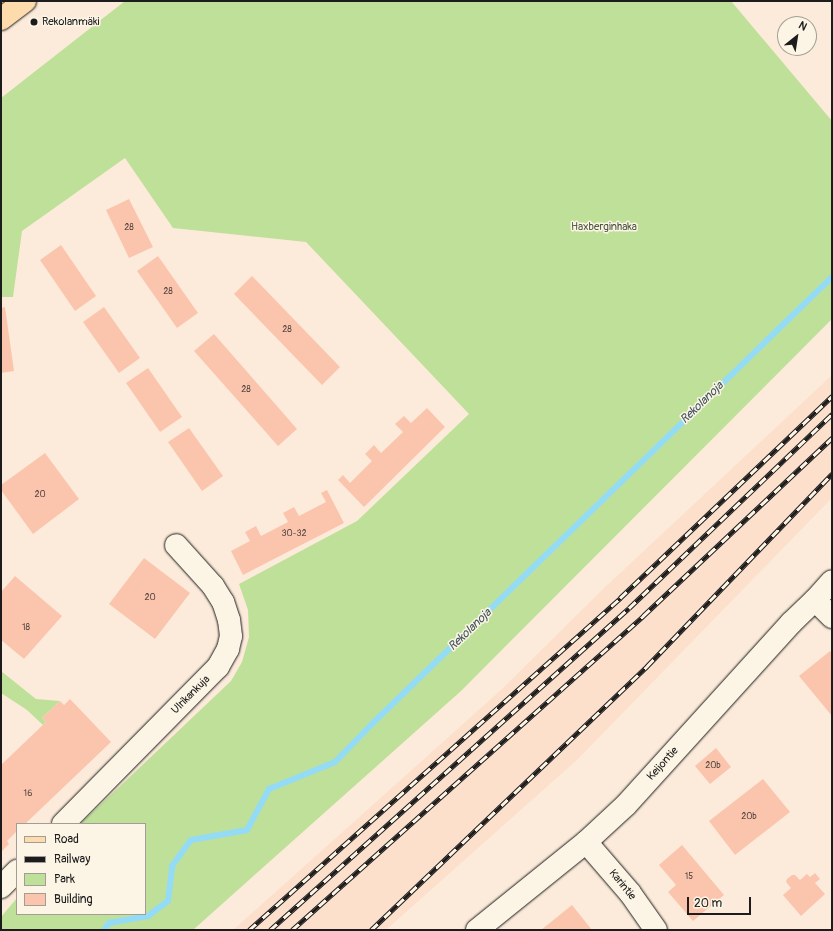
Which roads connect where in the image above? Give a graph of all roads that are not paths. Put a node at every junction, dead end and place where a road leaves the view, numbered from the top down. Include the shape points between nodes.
1 (25, 1) edge
2 (1, 19) edge
3 (176, 545) dead end
4 (832, 581) edge
5 (815, 600) junction
6 (832, 617) edge
7 (64, 823) edge
8 (586, 842) junction
9 (16, 872) edge
10 (1, 887) edge
11 (477, 930) edge
12 (656, 930) edge

1 - 2 main road
3 - 7 street, Ulrikankuja via 213,586 223,602 231,636 228,649 218,667
4 - 5 street, Keijontie
5 - 6 street
5 - 8 street, Keijontie via 791,623 626,805
8 - 11 street, Keijontie
8 - 12 street, Karintie via 630,893
9 - 10 street

